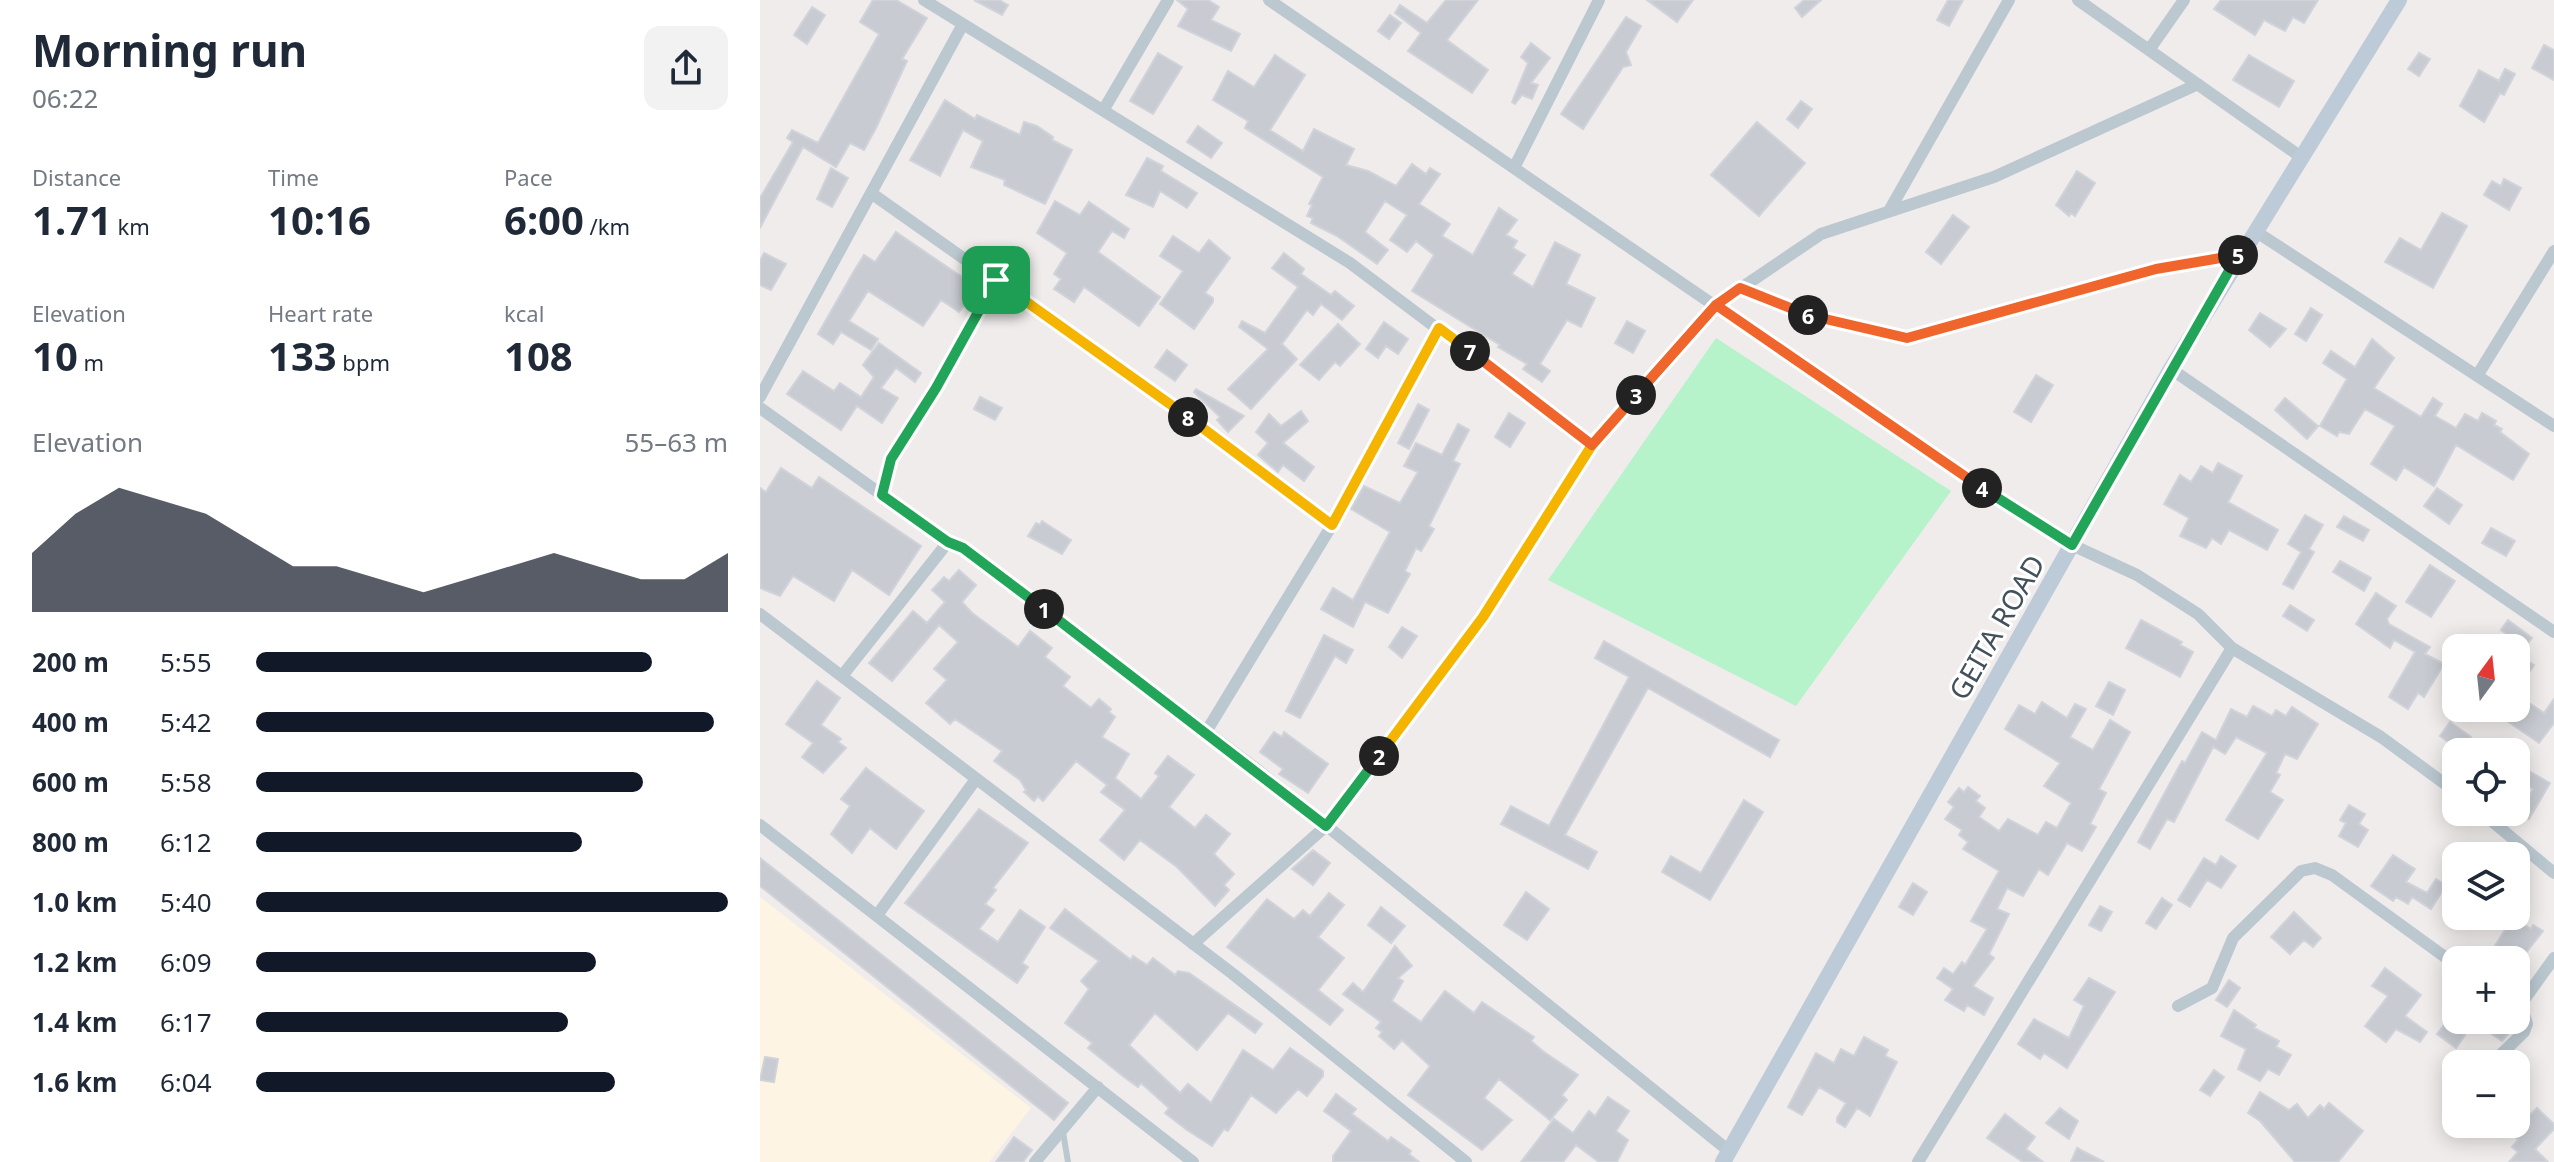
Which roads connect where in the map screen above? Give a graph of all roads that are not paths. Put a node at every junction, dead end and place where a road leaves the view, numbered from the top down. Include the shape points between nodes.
1 (924, 0) edge
2 (1168, 0) edge
3 (1269, 0) edge
4 (1599, 0) edge
5 (2009, 0) edge
6 (2078, 0) edge
7 (2184, 0) edge
8 (2399, 0) edge
9 (963, 24) junction
10 (2149, 50) junction
11 (2198, 84) junction
12 (1104, 109) junction
13 (2301, 157) junction
14 (1515, 166) junction
15 (871, 193) junction
16 (1889, 211) junction
17 (2255, 231) junction
18 (2554, 251) edge
19 (2240, 254) junction
20 (996, 280) junction
21 (1740, 288) junction
22 (1716, 305) junction
23 (1439, 328) junction
24 (2171, 369) junction
25 (2477, 376) junction
26 (760, 397) edge
27 (760, 408) edge
28 (2554, 426) edge
29 (1592, 445) junction
30 (882, 495) junction
31 (1332, 525) junction
32 (948, 542) junction
33 (2072, 545) junction
34 (760, 614) edge
35 (2554, 632) edge
36 (2232, 648) junction
37 (842, 676) junction
38 (1206, 732) junction
39 (976, 779) junction
40 (2442, 782) edge
41 (760, 825) edge
42 (1326, 826) junction
43 (2498, 826) edge
44 (2554, 873) edge
45 (878, 914) junction
46 (1193, 944) junction
47 (2442, 955) edge
48 (2554, 958) edge
49 (2530, 989) edge
50 (2178, 1006) dead end
51 (2522, 1034) edge
52 (2505, 1050) edge
53 (1098, 1087) junction
54 (1062, 1129) junction
55 (1726, 1156) edge
56 (1035, 1162) edge
57 (1068, 1162) edge
58 (1193, 1162) edge
59 (1466, 1162) edge
60 (1918, 1162) edge

1 - 9 street
2 - 12 street
3 - 14 street
4 - 14 street
5 - 16 street
6 - 10 street
7 - 10 street
8 - 13 main road, GEITA ROAD
9 - 12 street
9 - 15 street
10 - 11 street
11 - 13 street
11 - 16 street via 1994,177
12 - 23 street via 1350,263
13 - 17 main road, GEITA ROAD
14 - 22 street
15 - 20 street
15 - 26 street
16 - 21 street via 1821,234
17 - 19 main road, GEITA ROAD
17 - 25 street
18 - 25 street
19 - 21 street via 2142,273 1907,338 1805,314
19 - 24 main road, GEITA ROAD
20 - 30 street via 891,459
20 - 31 street
21 - 22 street
22 - 29 street
22 - 33 street
23 - 29 street
23 - 31 street
24 - 33 main road, GEITA ROAD
24 - 35 street
25 - 28 street
27 - 30 street
29 - 42 street via 1483,617
30 - 32 street
31 - 38 street
32 - 37 street
32 - 38 street via 963,548
33 - 36 street via 2161,590 2198,614
33 - 55 main road, GEITA ROAD
34 - 37 street
36 - 40 street via 2381,737
36 - 60 street
37 - 39 street
38 - 42 street
39 - 45 street
39 - 46 street
41 - 45 street
42 - 46 street
42 - 55 street
43 - 44 street
45 - 53 street
46 - 59 street
47 - 50 street via 2315,868 2301,871 2233,938 2212,988
48 - 49 street
51 - 52 street
53 - 54 street
53 - 58 street
54 - 56 street
54 - 57 lane

